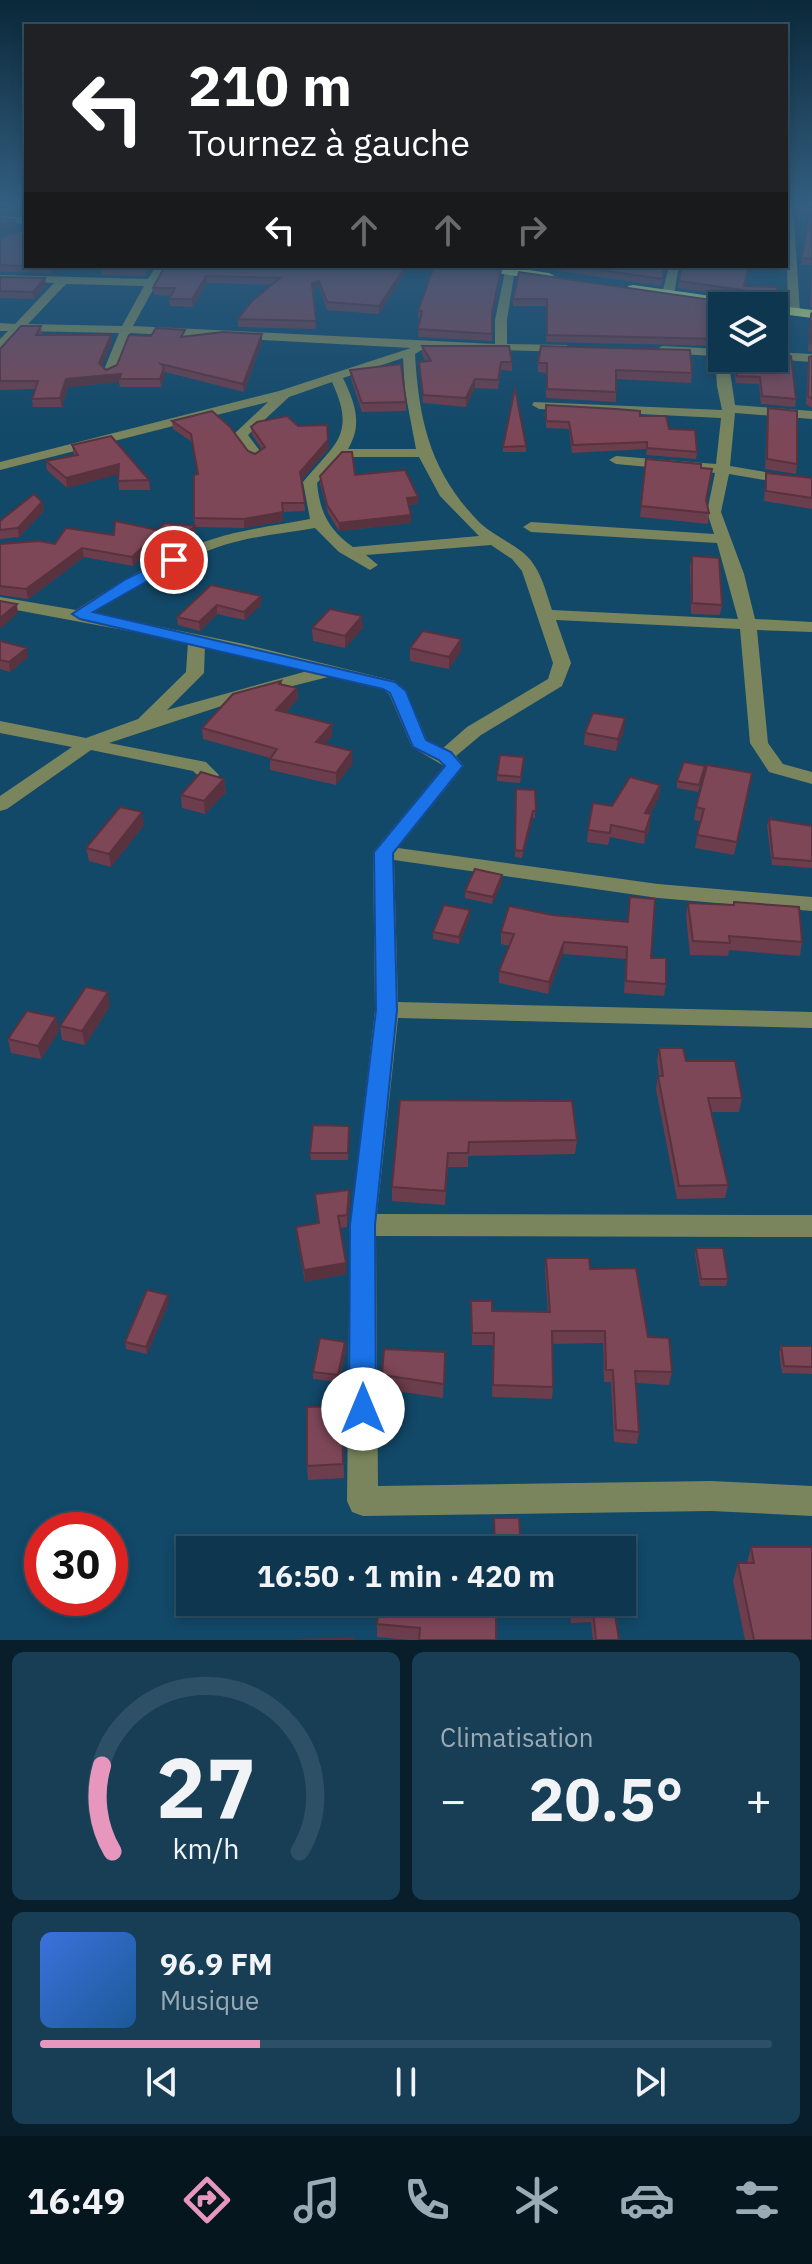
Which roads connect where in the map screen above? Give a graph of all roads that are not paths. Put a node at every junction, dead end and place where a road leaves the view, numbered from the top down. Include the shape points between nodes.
1 (61, 282) edge
2 (109, 282) edge
3 (509, 282) edge
4 (671, 282) edge
5 (792, 282) edge
6 (153, 283) joint
7 (623, 288) edge
8 (668, 294) junction
9 (708, 300) edge
10 (788, 311) edge
11 (794, 312) junction
12 (812, 314) edge
13 (0, 327) edge
14 (17, 327) junction
15 (127, 327) junction
16 (0, 346) edge
17 (431, 346) junction
18 (501, 348) junction
19 (576, 349) edge
20 (652, 350) edge
21 (409, 352) junction
22 (708, 352) edge
23 (788, 357) edge
24 (812, 358) edge
25 (109, 372) edge
26 (723, 372) edge
27 (336, 377) junction
28 (284, 394) junction
29 (539, 405) dead end
30 (728, 412) junction
31 (812, 415) edge
32 (340, 453) junction
33 (424, 453) junction
34 (256, 455) edge
35 (616, 460) dead end
36 (0, 466) edge
37 (723, 469) junction
38 (812, 484) edge
39 (316, 523) junction
40 (531, 527) dead end
41 (725, 539) junction
42 (492, 540) junction
43 (350, 552) junction
44 (370, 565) dead end
45 (0, 602) edge
46 (80, 614) junction
47 (547, 615) junction
48 (748, 624) junction
49 (812, 627) edge
50 (197, 639) junction
51 (333, 670) junction
52 (143, 723) junction
53 (0, 727) edge
54 (88, 744) junction
55 (445, 756) junction
56 (209, 775) edge
57 (812, 778) edge
58 (0, 805) edge
59 (383, 852) junction
60 (812, 904) edge
61 (387, 1010) junction
62 (812, 1020) edge
63 (363, 1225) junction
64 (812, 1226) edge
65 (812, 1501) edge

1 - 14 street
2 - 6 street
3 - 18 street
4 - 8 street
5 - 11 street
6 - 15 street
7 - 8 highway
8 - 9 highway
10 - 11 highway
11 - 12 highway
13 - 14 street
14 - 15 street
14 - 16 street
15 - 17 street
15 - 25 street
17 - 18 street
17 - 21 street
18 - 19 street
20 - 22 street
21 - 27 street
21 - 33 street
23 - 24 street
26 - 30 street
27 - 28 street
27 - 32 street via 352,418 351,434
28 - 34 street via 240,435
28 - 36 street
29 - 30 street
30 - 31 street
30 - 37 street
32 - 33 street
32 - 39 street via 310,482
33 - 42 street via 445,493
35 - 37 street
37 - 38 street
37 - 41 street via 714,512
39 - 43 street
39 - 46 street via 195,549
40 - 41 street
41 - 48 street
42 - 43 street
42 - 47 street via 530,570
43 - 44 street
45 - 46 street
46 - 50 street
47 - 48 street
47 - 55 street via 562,663 556,682 474,731
48 - 49 street
48 - 57 street via 759,743 776,768
50 - 51 street
50 - 52 street via 195,673
51 - 52 street
51 - 55 street via 397,691 419,743
52 - 54 street
53 - 54 street
54 - 56 street via 199,766
54 - 58 street
55 - 59 street via 454,766
59 - 60 street via 658,891
59 - 61 street
61 - 62 street
61 - 63 street
63 - 64 street
63 - 65 street via 363,1501 711,1496

